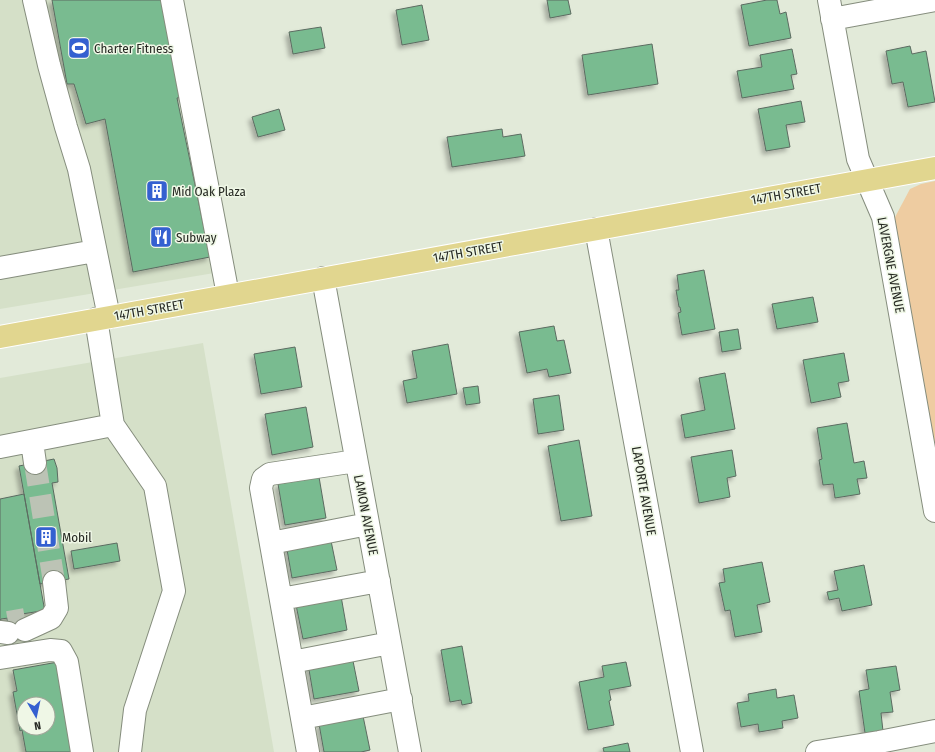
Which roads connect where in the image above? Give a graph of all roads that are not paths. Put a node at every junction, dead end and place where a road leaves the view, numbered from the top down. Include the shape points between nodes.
1 (34, 0) edge
2 (172, 0) edge
3 (935, 0) edge
4 (830, 10) edge
5 (935, 168) edge
6 (868, 180) junction
7 (596, 229) junction
8 (95, 251) junction
9 (0, 268) edge
10 (323, 278) junction
11 (228, 296) junction
12 (102, 318) junction
13 (0, 337) edge
14 (113, 425) junction
15 (32, 442) junction
16 (0, 447) edge
17 (356, 460) junction
18 (35, 463) tunnel mouth
19 (935, 511) edge
20 (368, 524) junction
21 (270, 543) junction
22 (379, 581) junction
23 (54, 582) tunnel mouth
24 (280, 599) junction
25 (15, 626) tunnel mouth
26 (390, 643) junction
27 (0, 658) edge
28 (292, 662) junction
29 (401, 699) junction
30 (302, 718) junction
31 (935, 731) edge
32 (82, 752) edge
33 (130, 752) edge
34 (308, 752) edge
35 (410, 752) edge
36 (692, 752) edge
37 (817, 752) edge

1 - 8 street via 79,169
2 - 11 street
3 - 4 street
4 - 6 street, LAVERGNE AVENUE via 858,158
5 - 6 main road, 147TH STREET
6 - 7 main road, 147TH STREET
6 - 19 street, LAVERGNE AVENUE via 883,217
7 - 10 main road, 147TH STREET
7 - 36 street, LAPORTE AVENUE
8 - 9 street
8 - 12 street
10 - 11 main road, 147TH STREET
10 - 17 street, LAMON AVENUE
11 - 12 main road, 147TH STREET
12 - 13 main road, 147TH STREET
12 - 14 street
14 - 15 street
14 - 33 street via 155,486 174,591 135,710
15 - 16 street
15 - 18 street
17 - 20 street, LAMON AVENUE
17 - 21 street via 270,474 263,479 260,488
20 - 21 street
20 - 22 street, LAMON AVENUE
21 - 24 street
22 - 24 street
22 - 26 street, LAMON AVENUE
23 - 25 street via 58,608 51,618
24 - 28 street
26 - 28 street
26 - 29 street, LAMON AVENUE
27 - 32 street via 50,650 61,651 67,662
28 - 30 street
29 - 30 street
29 - 35 street, LAMON AVENUE
30 - 34 street
31 - 37 street

